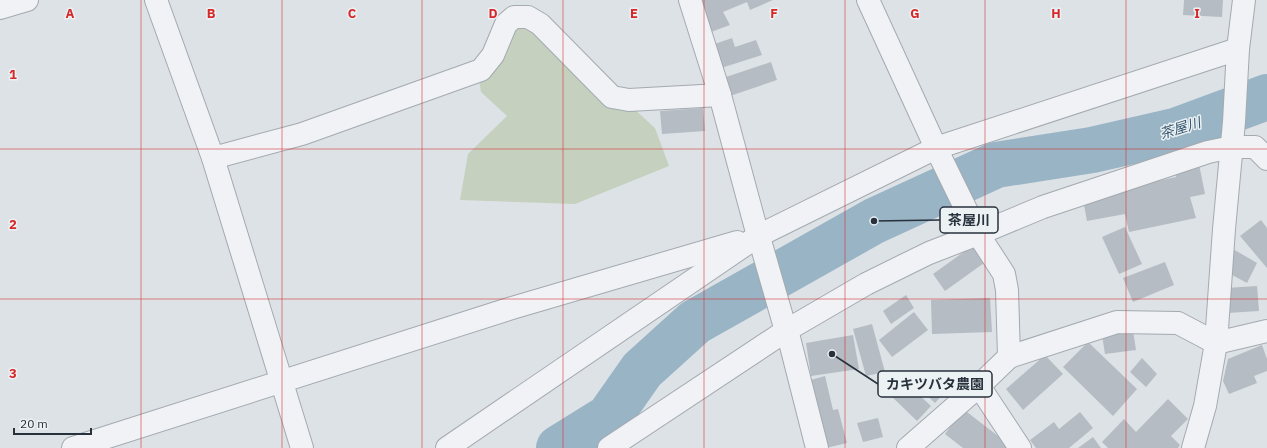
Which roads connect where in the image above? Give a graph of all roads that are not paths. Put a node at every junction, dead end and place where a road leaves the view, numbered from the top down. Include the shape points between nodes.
1 (26, 0) edge
2 (156, 0) edge
3 (690, 0) edge
4 (868, 0) edge
5 (1244, 0) edge
6 (0, 8) edge
7 (1238, 49) junction
8 (720, 95) junction
9 (1232, 147) junction
10 (936, 148) junction
11 (212, 158) junction
12 (1267, 159) edge
13 (978, 234) junction
14 (760, 240) junction
15 (785, 327) junction
16 (1267, 331) edge
17 (1216, 343) junction
18 (1009, 357) junction
19 (281, 381) junction
20 (979, 386) junction
21 (73, 448) edge
22 (302, 448) edge
23 (447, 448) edge
24 (609, 448) edge
25 (818, 448) edge
26 (908, 448) edge
27 (1020, 448) edge
28 (1194, 448) edge

1 - 6 street
2 - 11 street
3 - 8 street
4 - 10 street
5 - 7 street
7 - 9 street
7 - 10 street
8 - 11 street via 629,100 612,97 540,24 528,17 514,16 506,24 493,55 480,70 302,134
8 - 14 street
9 - 12 street via 1255,147
9 - 13 street via 1208,152 1042,207
9 - 17 street
10 - 13 street
10 - 14 street
11 - 19 street
13 - 15 street via 929,253
13 - 18 street via 1004,274 1007,290
14 - 15 street
14 - 19 street via 512,308
14 - 23 street
15 - 24 street
15 - 25 street
16 - 17 street
17 - 18 street via 1178,323 1117,322
17 - 28 street via 1205,406
18 - 20 street
19 - 21 street
19 - 22 street
20 - 26 street
20 - 27 street

